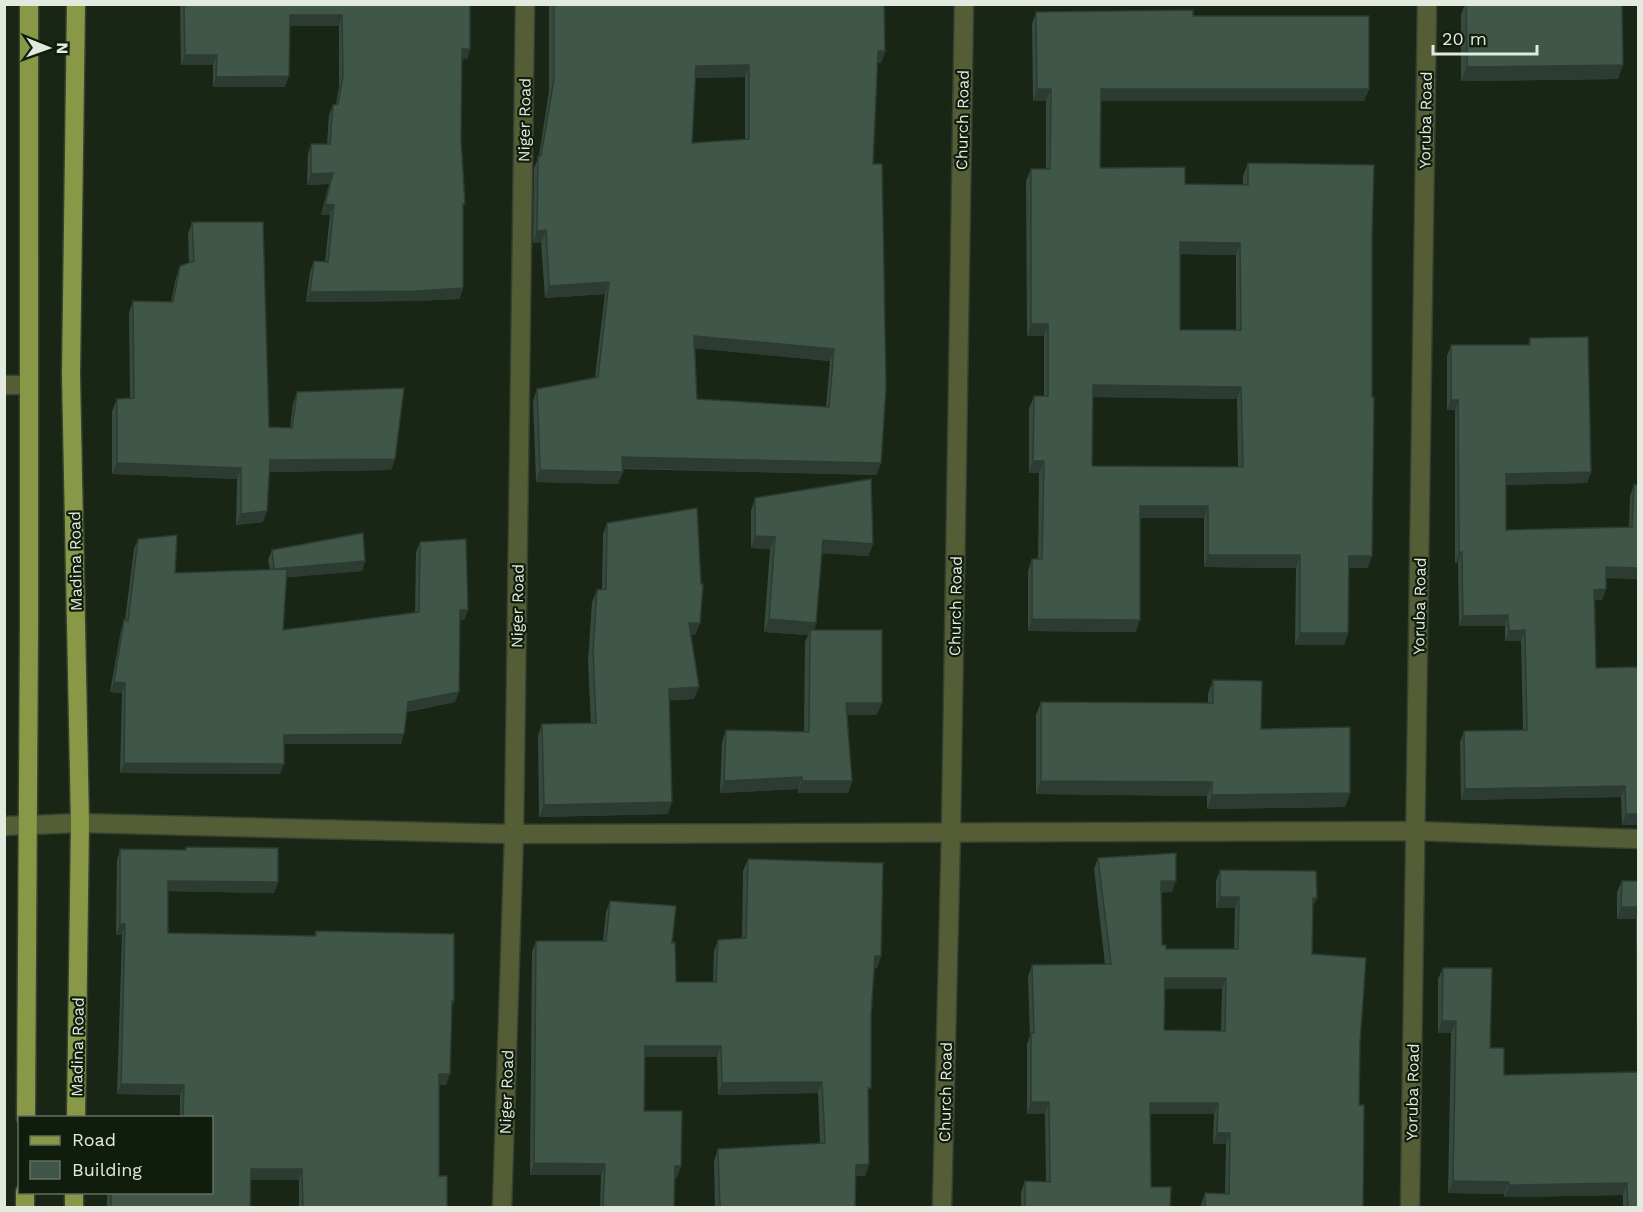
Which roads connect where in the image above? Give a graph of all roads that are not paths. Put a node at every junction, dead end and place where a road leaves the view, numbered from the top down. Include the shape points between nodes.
1 (29, 4) edge
2 (76, 4) edge
3 (525, 4) edge
4 (964, 4) edge
5 (1427, 4) edge
6 (4, 385) edge
7 (29, 386) junction
8 (80, 823) junction
9 (4, 826) edge
10 (27, 827) junction
11 (1416, 831) junction
12 (951, 832) junction
13 (514, 834) junction
14 (1638, 839) edge
15 (26, 1116) edge
16 (76, 1116) edge
17 (502, 1208) edge
18 (942, 1208) edge
19 (1410, 1208) edge

1 - 7 main road
2 - 8 main road, Madina Road via 71,375
3 - 13 street, Niger Road
4 - 12 street, Church Road
5 - 11 street, Yoruba Road
6 - 7 street
7 - 10 main road
8 - 10 street
8 - 13 street
8 - 16 main road, Madina Road
9 - 10 street
10 - 15 main road
11 - 12 street
11 - 14 street
11 - 19 street, Yoruba Road
12 - 13 street
12 - 18 street, Church Road
13 - 17 street, Niger Road

